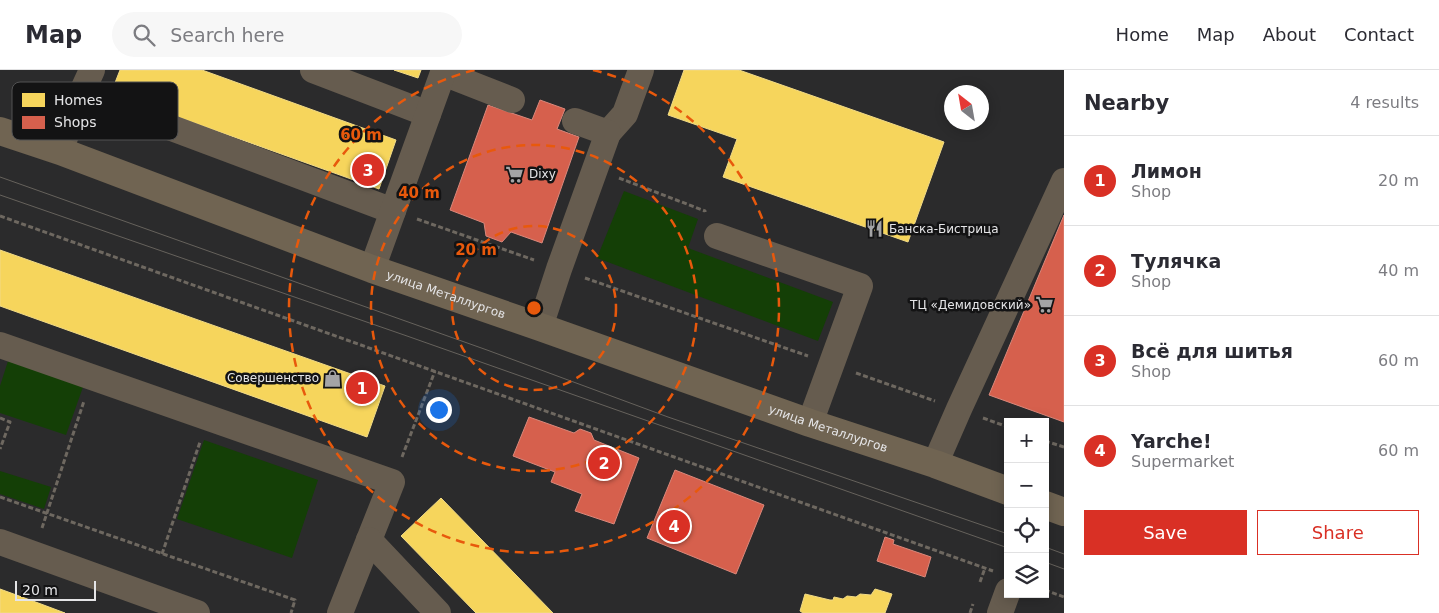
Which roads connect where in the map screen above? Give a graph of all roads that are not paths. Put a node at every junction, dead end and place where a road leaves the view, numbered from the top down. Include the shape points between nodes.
1 (92, 70) edge
2 (641, 70) edge
3 (326, 72) edge
4 (443, 72) edge
5 (86, 82) edge
6 (512, 100) dead end
7 (428, 114) junction
8 (575, 121) dead end
9 (178, 130) edge
10 (0, 131) edge
11 (608, 133) junction
12 (12, 135) edge
13 (27, 140) edge
14 (64, 140) edge
15 (60, 151) junction
16 (1064, 181) edge
17 (393, 211) junction
18 (717, 236) road end
19 (372, 269) junction
20 (540, 327) junction
21 (0, 345) edge
22 (810, 424) junction
23 (936, 464) junction
24 (1004, 490) edge
25 (1049, 506) edge
26 (1064, 512) edge
27 (369, 540) junction
28 (0, 542) edge
29 (1004, 582) edge
30 (197, 613) edge
31 (340, 613) edge
32 (438, 613) edge
33 (1000, 613) edge

1 - 5 street
2 - 11 street via 625,114
3 - 7 street
4 - 6 street
4 - 7 street
7 - 17 street
8 - 11 street
9 - 17 street
10 - 12 main road, улица Металлургов
11 - 20 street
13 - 15 main road, улица Металлургов
14 - 15 street
15 - 19 main road, улица Металлургов
16 - 23 street
17 - 19 street
18 - 22 street via 860,286
19 - 20 main road, улица Металлургов
20 - 22 main road, улица Металлургов
21 - 27 street via 392,482
22 - 23 main road, улица Металлургов
23 - 24 main road, улица Металлургов
25 - 26 main road
27 - 31 street
27 - 32 street
28 - 30 street
29 - 33 street

